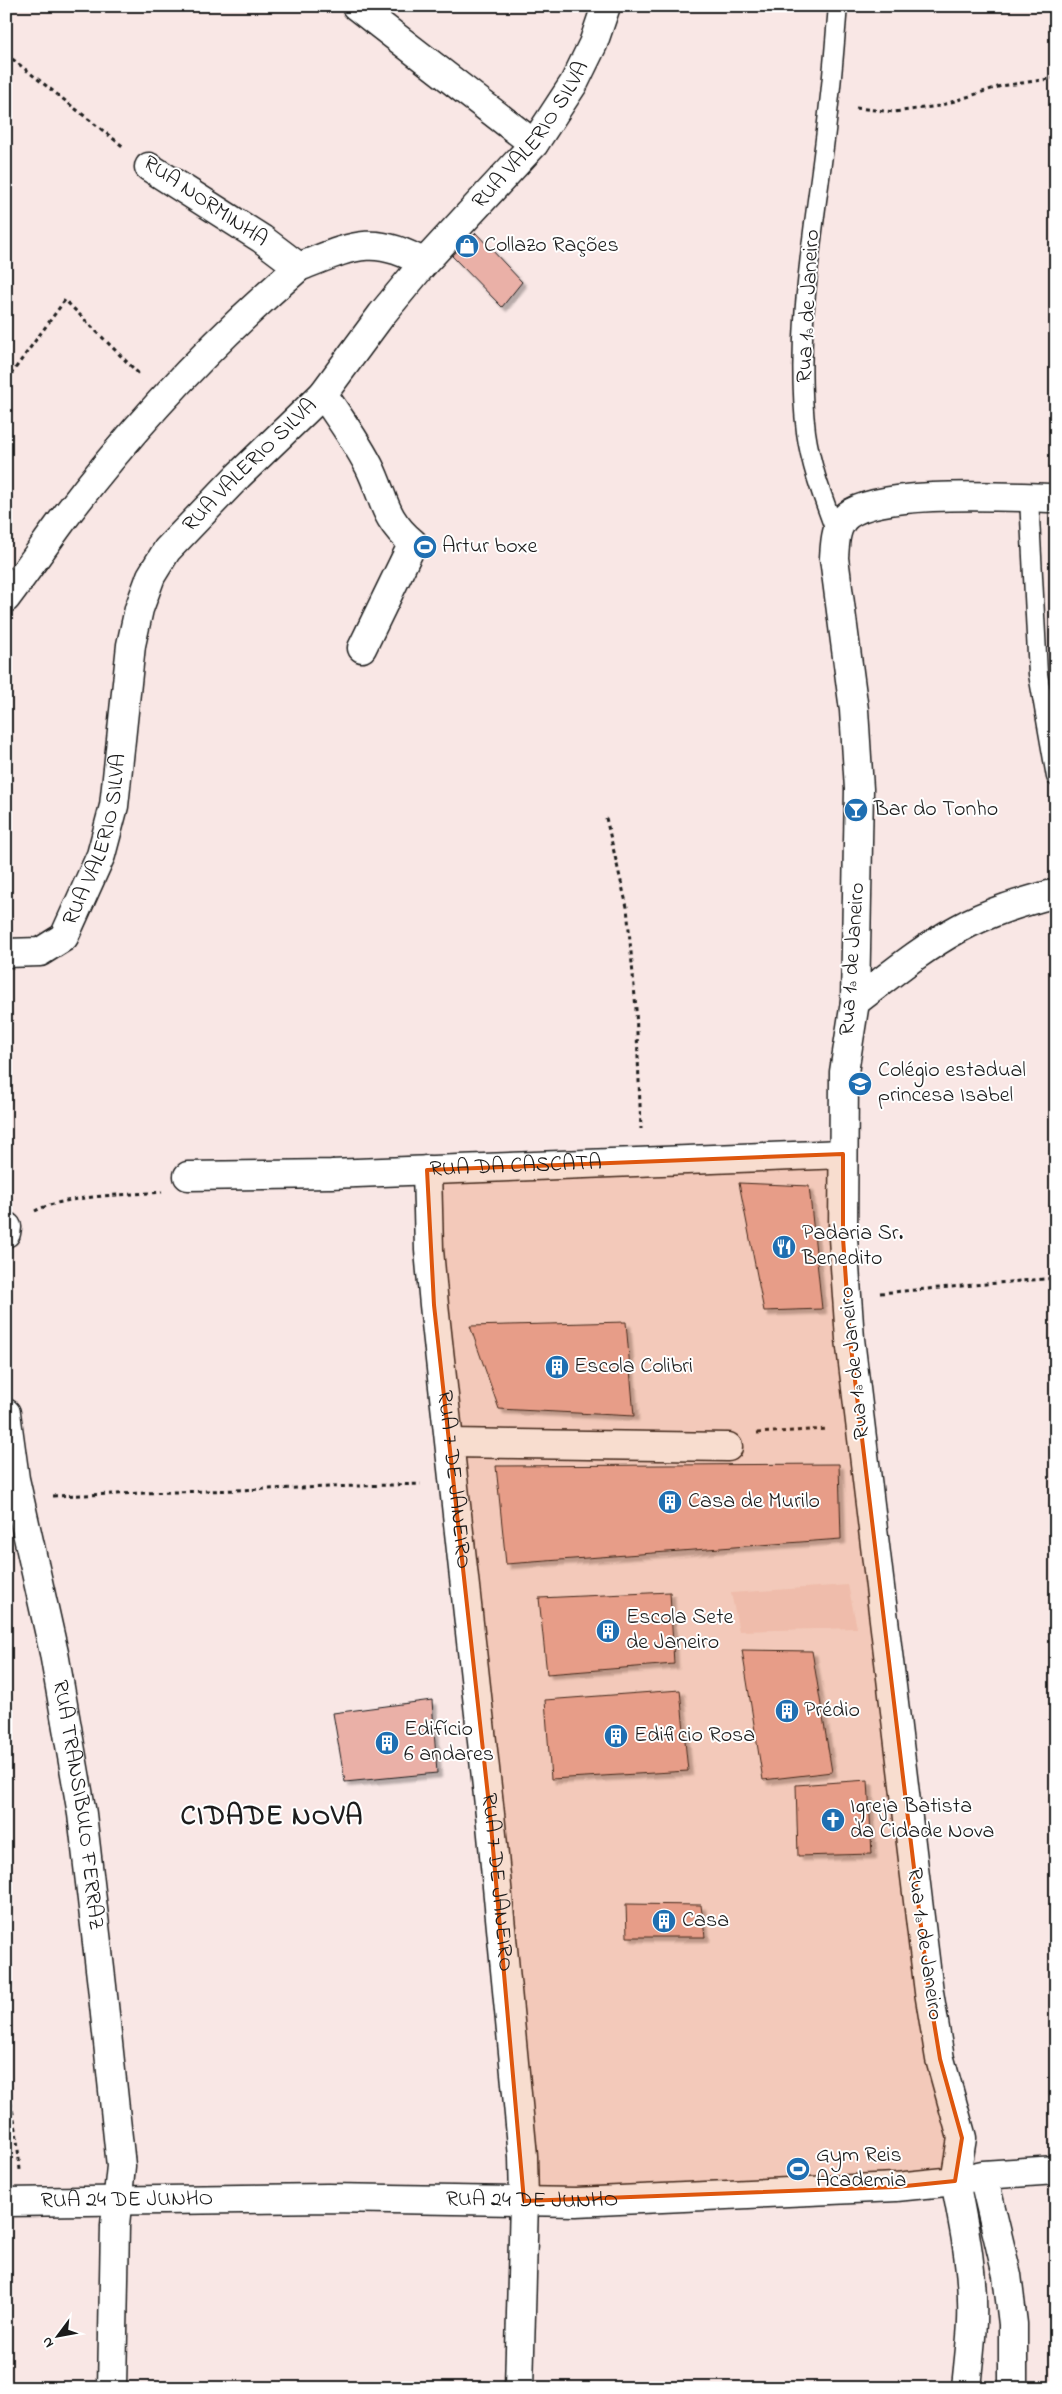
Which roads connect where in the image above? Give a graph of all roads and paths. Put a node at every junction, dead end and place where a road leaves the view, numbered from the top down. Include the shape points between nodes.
1 (356, 6) edge
2 (606, 6) edge
3 (838, 6) edge
4 (6, 54) edge
5 (1056, 78) edge
6 (829, 105) junction
7 (534, 144) junction
8 (149, 166) joint
9 (424, 263) junction
10 (299, 267) junction
11 (6, 381) edge
12 (323, 394) junction
13 (163, 398) junction
14 (1029, 498) junction
15 (1056, 498) edge
16 (836, 534) junction
17 (6, 598) edge
18 (362, 648) dead end
19 (1056, 778) edge
20 (606, 818) dead end
21 (1056, 893) edge
22 (6, 953) edge
23 (855, 1002) junction
24 (844, 1154) junction
25 (642, 1161) junction
26 (427, 1170) junction
27 (188, 1176) joint
28 (7, 1230) edge
29 (1056, 1278) edge
30 (848, 1296) junction
31 (6, 1414) edge
32 (861, 1427) junction
33 (450, 1443) junction
34 (728, 1447) joint
35 (454, 1482) junction
36 (20, 1497) junction
37 (6, 2079) edge
38 (962, 2138) junction
39 (1056, 2170) edge
40 (983, 2175) junction
41 (954, 2180) junction
42 (119, 2199) junction
43 (524, 2201) junction
44 (15, 2202) edge
45 (972, 2322) junction
46 (1013, 2324) junction
47 (112, 2388) edge
48 (519, 2388) edge
49 (966, 2388) edge
50 (1013, 2388) edge

1 - 7 street
2 - 7 street, RUA VALERIO SILVA via 593,44 574,83
3 - 6 lane, Rua 1ª de Janeiro
4 - 8 path, RUA NORMINHA
5 - 6 path via 1001,86 939,106 894,112
6 - 16 lane, Rua 1ª de Janeiro via 812,232 802,345 808,440 814,474
7 - 9 street, RUA VALERIO SILVA
8 - 10 street, RUA NORMINHA via 262,239
9 - 10 street via 402,250 362,246
9 - 12 street, RUA VALERIO SILVA
10 - 13 street via 221,338
11 - 13 path via 65,300
12 - 18 street via 354,439 390,519 413,543
12 - 22 street, RUA VALERIO SILVA via 174,543 151,576 131,645 114,806 101,855 64,937 40,952
13 - 17 street via 62,520
14 - 15 street
14 - 16 street via 956,496 888,501 847,516
14 - 19 lane via 1038,674
16 - 23 street, Rua 1ª de Janeiro via 834,558 854,710 859,789
20 - 25 path via 627,907 636,1009
21 - 23 street via 1014,905 959,928
23 - 24 street, Rua 1ª de Janeiro via 844,1072
24 - 25 street, RUA DA CASCATA
24 - 30 street, Rua 1ª de Janeiro via 843,1238
25 - 26 street, RUA DA CASCATA
26 - 27 street, RUA DA CASCATA
26 - 33 street, RUA 7 DE JANEIRO via 428,1250
27 - 28 path via 168,1192 45,1206
29 - 30 path
30 - 32 street, Rua 1ª de Janeiro
31 - 36 street, RUA TRANSIBULO FERRAZ
32 - 34 path via 737,1434
32 - 38 street, Rua 1ª de Janeiro via 929,1992 940,2059
33 - 34 street
33 - 35 street, RUA 7 DE JANEIRO
35 - 36 path
35 - 43 street, RUA 7 DE JANEIRO via 490,1814 523,2156
36 - 42 street, RUA TRANSIBULO FERRAZ via 54,1653 82,1814 120,2157
37 - 44 path via 16,2128
38 - 40 street
38 - 41 street, Rua 1ª de Janeiro
39 - 40 street, RUA 24 DE JUNHO
40 - 41 street, RUA 24 DE JUNHO
40 - 46 street via 1008,2275
41 - 43 street, RUA 24 DE JUNHO via 896,2187 576,2202
41 - 45 street via 966,2238
42 - 43 street, RUA 24 DE JUNHO
42 - 44 street, RUA 24 DE JUNHO
42 - 47 street, RUA TRANSIBULO FERRAZ via 115,2225
43 - 48 street, RUA 7 DE JANEIRO
45 - 46 street via 991,2320
45 - 49 street
46 - 50 street

